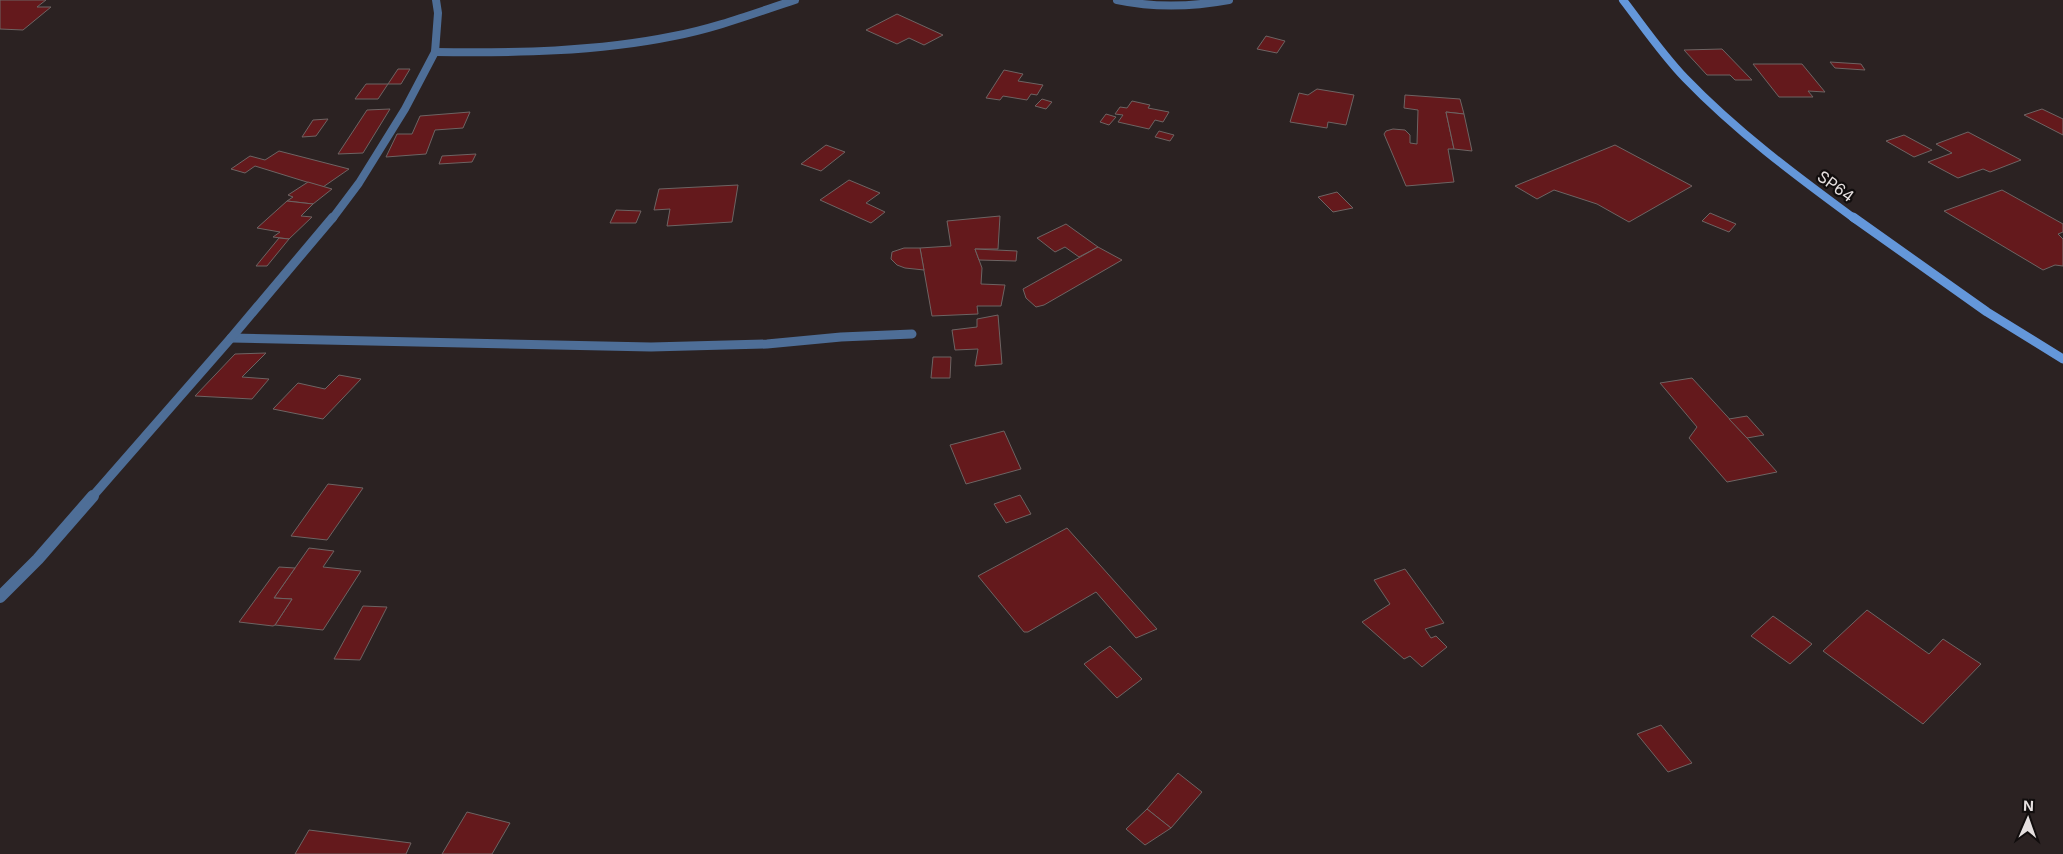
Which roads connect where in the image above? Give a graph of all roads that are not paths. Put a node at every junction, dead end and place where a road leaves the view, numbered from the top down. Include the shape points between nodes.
1 (436, 0) edge
2 (795, 0) edge
3 (1117, 0) edge
4 (1229, 0) edge
5 (1623, 0) edge
6 (435, 52) junction
7 (912, 334) dead end
8 (231, 338) junction
9 (2063, 360) edge
10 (0, 597) edge

1 - 6 street
2 - 6 street via 713,27 627,44 518,53
3 - 4 street via 1179,7
5 - 9 street, SP64 / SP64 via 1683,77 1777,162 1936,278
6 - 8 street via 405,110 359,183
7 - 8 street via 841,336 767,344 651,347
8 - 10 street via 38,559

